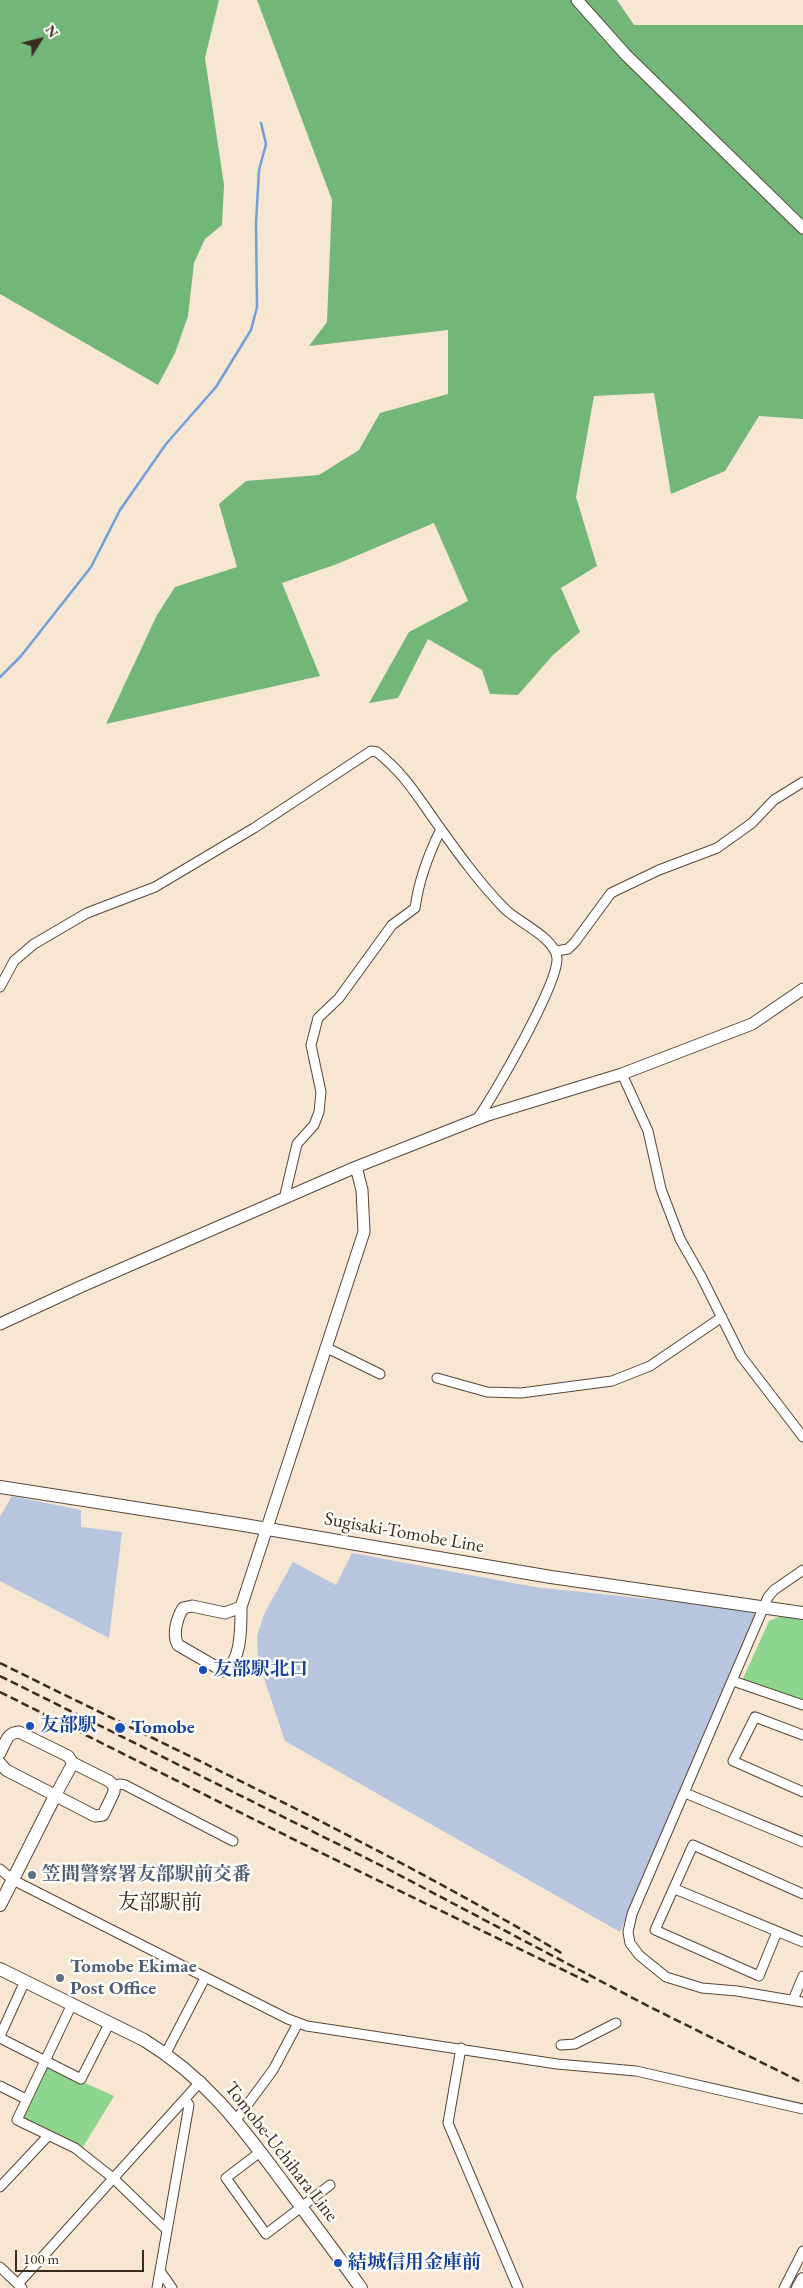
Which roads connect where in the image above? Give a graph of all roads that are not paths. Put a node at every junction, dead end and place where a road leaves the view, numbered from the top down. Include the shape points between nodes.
1 (577, 0) edge
2 (803, 228) edge
3 (803, 782) edge
4 (441, 829) junction
5 (556, 951) junction
6 (0, 987) edge
7 (803, 989) edge
8 (622, 1074) junction
9 (477, 1120) junction
10 (356, 1167) junction
11 (284, 1199) junction
12 (722, 1317) junction
13 (0, 1324) edge
14 (327, 1348) junction
15 (380, 1374) dead end
16 (437, 1378) dead end
17 (803, 1438) edge
18 (0, 1487) edge
19 (266, 1529) junction
20 (803, 1570) edge
21 (241, 1607) junction
22 (764, 1607) junction
23 (226, 1613) junction
24 (803, 1613) edge
25 (241, 1626) junction
26 (733, 1681) junction
27 (803, 1705) edge
28 (803, 1735) edge
29 (0, 1753) edge
30 (73, 1762) junction
31 (0, 1763) edge
32 (114, 1786) junction
33 (803, 1792) edge
34 (685, 1793) junction
35 (55, 1796) junction
36 (233, 1841) dead end
37 (803, 1842) edge
38 (0, 1869) edge
39 (13, 1880) junction
40 (675, 1889) junction
41 (803, 1894) edge
42 (0, 1906) edge
43 (777, 1932) junction
44 (803, 1942) edge
45 (0, 1969) edge
46 (803, 1976) edge
47 (204, 1978) junction
48 (25, 1981) junction
49 (793, 2000) junction
50 (803, 2002) edge
51 (72, 2004) junction
52 (110, 2022) junction
53 (298, 2023) junction
54 (616, 2023) dead end
55 (0, 2037) edge
56 (561, 2045) dead end
57 (461, 2048) junction
58 (166, 2053) junction
59 (44, 2061) junction
60 (200, 2081) junction
61 (0, 2086) edge
62 (26, 2099) junction
63 (185, 2099) junction
64 (803, 2109) edge
65 (236, 2120) junction
66 (48, 2136) junction
67 (260, 2152) junction
68 (113, 2178) junction
69 (330, 2185) dead end
70 (0, 2188) edge
71 (302, 2208) junction
72 (167, 2230) junction
73 (803, 2251) edge
74 (0, 2267) edge
75 (160, 2271) junction
76 (803, 2279) edge
77 (20, 2286) edge
78 (157, 2288) edge
79 (172, 2288) edge
80 (362, 2288) edge
81 (518, 2288) edge
82 (784, 2288) edge
83 (798, 2288) edge

1 - 2 street via 626,55
3 - 5 street via 774,800 752,823 717,848 659,870 611,894 575,942 568,949
4 - 5 street via 507,910
4 - 6 street via 406,779 377,752 371,751 254,828 155,887 87,913 34,944 14,961
4 - 11 street via 418,885 415,908 392,925 338,998 318,1018 311,1045 321,1092 320,1112 314,1125 297,1144
5 - 9 street via 558,961 552,983 516,1054
7 - 8 street via 752,1024
8 - 9 street
8 - 12 street via 648,1131 661,1189 680,1239
9 - 10 street
10 - 11 street
10 - 14 street via 362,1190 364,1232
11 - 13 street
12 - 16 street via 650,1366 612,1381 521,1393 487,1392
12 - 17 street via 741,1356
14 - 15 street
14 - 19 street
18 - 19 main road, Sugisaki-Tomobe Line
19 - 21 street
19 - 22 main road, Sugisaki-Tomobe Line via 551,1577
20 - 22 street via 774,1590
21 - 23 street
21 - 25 street
22 - 24 main road, Sugisaki-Tomobe Line
22 - 26 street
23 - 25 street
23 - 25 street via 192,1606 183,1608 175,1640 178,1645 223,1671 232,1666
26 - 27 street
26 - 34 street
28 - 33 street via 755,1717 733,1761
29 - 30 street via 8,1737 20,1732 68,1756
30 - 32 street
30 - 35 street
31 - 35 street via 6,1770
32 - 35 street via 114,1792 99,1817
32 - 36 street via 125,1785
34 - 37 street
34 - 49 street via 632,1914 628,1932 630,1943 639,1955 666,1977 702,1988
35 - 39 main road
38 - 39 street
39 - 42 main road
39 - 47 street
40 - 41 street via 693,1845
40 - 43 street
40 - 43 street via 656,1930 759,1976
43 - 44 street
45 - 48 main road, Tomobe-Uchihara Line
46 - 49 street
47 - 53 street
47 - 58 street
48 - 51 main road, Tomobe-Uchihara Line
48 - 55 street
49 - 50 street
51 - 52 main road, Tomobe-Uchihara Line
51 - 59 street
52 - 58 main road, Tomobe-Uchihara Line
52 - 59 street via 81,2079
53 - 57 street
53 - 65 street via 273,2070
54 - 56 street via 575,2044
55 - 59 street
57 - 64 street via 558,2064 636,2071
57 - 81 street via 448,2123
58 - 60 main road, Tomobe-Uchihara Line
59 - 62 street
60 - 63 street
60 - 65 main road, Tomobe-Uchihara Line
61 - 62 street
62 - 66 street via 17,2120
63 - 68 street
63 - 72 street via 189,2105
65 - 67 main road, Tomobe-Uchihara Line
66 - 68 street via 75,2148
66 - 70 street
67 - 71 main road, Tomobe-Uchihara Line
67 - 71 street via 226,2178 266,2234
68 - 72 street
68 - 77 street
69 - 71 street
71 - 80 main road, Tomobe-Uchihara Line
72 - 75 street
73 - 82 street
74 - 77 street
75 - 78 street
75 - 79 street
76 - 83 main road

